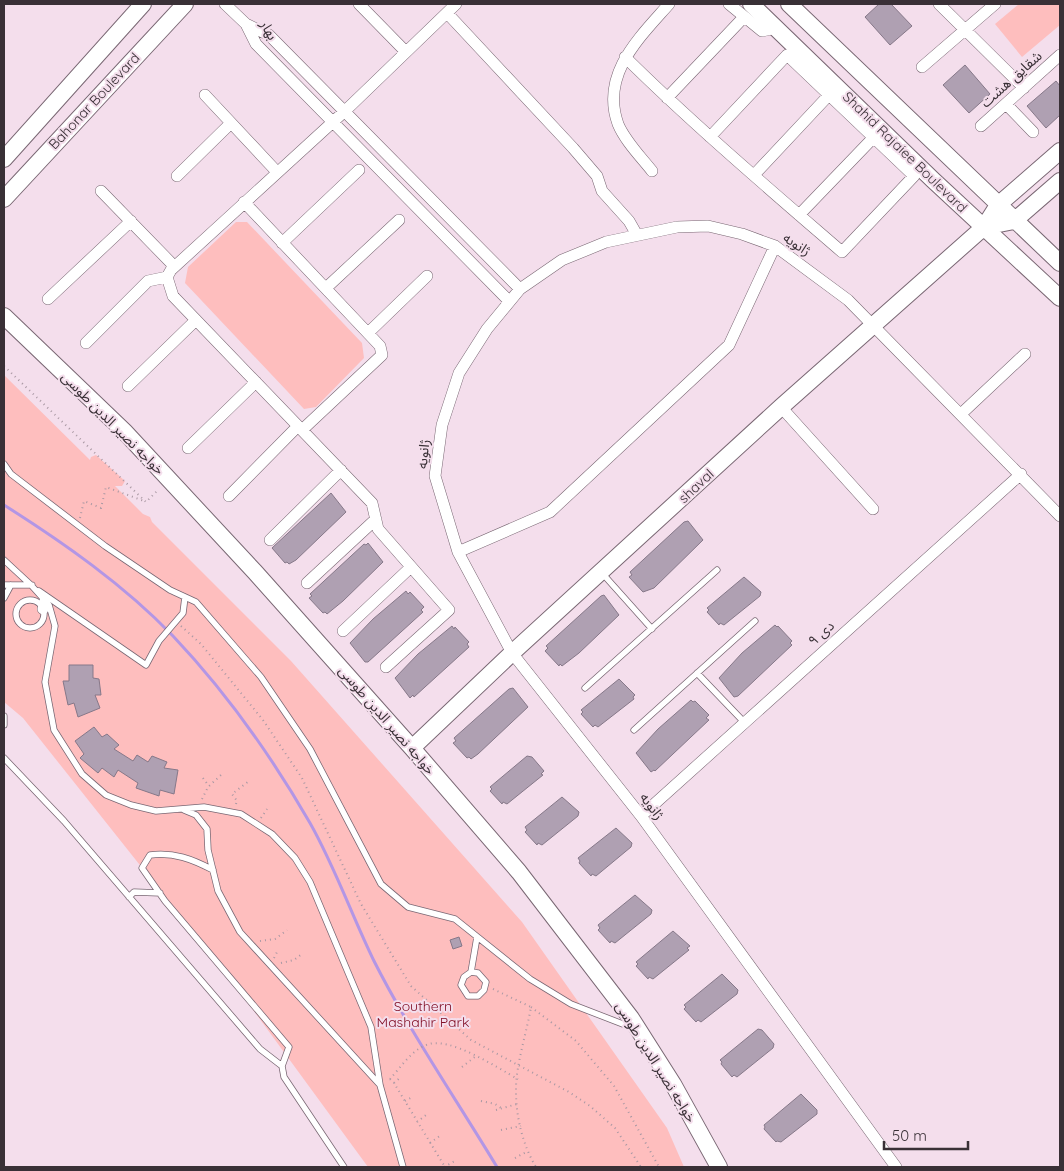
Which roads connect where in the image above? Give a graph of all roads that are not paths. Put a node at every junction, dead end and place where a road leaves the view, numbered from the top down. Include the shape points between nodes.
1 (144, 4) edge
2 (185, 4) edge
3 (225, 4) edge
4 (359, 4) edge
5 (456, 4) edge
6 (669, 4) edge
7 (730, 4) edge
8 (789, 4) edge
9 (939, 4) edge
10 (995, 4) edge
11 (748, 10) edge
12 (447, 13) junction
13 (246, 24) junction
14 (965, 30) junction
15 (406, 52) junction
16 (1060, 56) edge
17 (625, 57) junction
18 (922, 68) dead end
19 (1024, 88) junction
20 (205, 95) dead end
21 (829, 95) junction
22 (667, 98) junction
23 (1006, 104) junction
24 (346, 110) junction
25 (333, 120) junction
26 (231, 123) junction
27 (981, 126) dead end
28 (1033, 132) dead end
29 (710, 136) junction
30 (874, 137) junction
31 (1060, 151) edge
32 (4, 159) edge
33 (359, 170) dead end
34 (652, 171) dead end
35 (277, 172) junction
36 (754, 175) junction
37 (177, 176) dead end
38 (1060, 181) edge
39 (101, 191) dead end
40 (4, 199) edge
41 (244, 202) junction
42 (998, 205) junction
43 (799, 215) junction
44 (399, 220) dead end
45 (1014, 220) junction
46 (131, 222) junction
47 (984, 227) junction
48 (637, 235) junction
49 (282, 243) junction
50 (775, 246) junction
51 (1060, 262) edge
52 (174, 266) junction
53 (167, 276) junction
54 (427, 276) dead end
55 (326, 288) junction
56 (520, 289) junction
57 (1060, 298) edge
58 (48, 299) dead end
59 (509, 301) junction
60 (4, 316) edge
61 (196, 320) junction
62 (874, 325) junction
63 (368, 333) junction
64 (86, 343) dead end
65 (1025, 354) dead end
66 (256, 382) junction
67 (128, 386) dead end
68 (781, 408) junction
69 (961, 414) junction
70 (300, 428) junction
71 (188, 448) dead end
72 (4, 464) edge
73 (341, 470) junction
74 (1021, 474) junction
75 (228, 496) dead end
76 (873, 509) dead end
77 (1060, 516) edge
78 (376, 519) junction
79 (270, 540) dead end
80 (458, 552) junction
81 (4, 560) edge
82 (411, 567) junction
83 (717, 570) dead end
84 (602, 573) junction
85 (307, 583) dead end
86 (11, 585) junction
87 (31, 585) junction
88 (4, 586) edge
89 (185, 597) junction
90 (4, 598) edge
91 (44, 605) junction
92 (756, 621) dead end
93 (652, 630) junction
94 (343, 631) dead end
95 (512, 653) junction
96 (386, 667) dead end
97 (697, 673) junction
98 (585, 688) dead end
99 (4, 716) edge
100 (744, 722) junction
101 (4, 725) edge
102 (634, 730) dead end
103 (412, 748) junction
104 (4, 758) edge
105 (181, 809) junction
106 (641, 816) junction
107 (213, 870) junction
108 (160, 893) junction
109 (129, 897) junction
110 (477, 938) junction
111 (471, 972) junction
112 (640, 1031) junction
113 (282, 1066) junction
114 (380, 1085) junction
115 (344, 1167) edge
116 (403, 1167) edge
117 (719, 1167) edge
118 (896, 1167) edge

1 - 32 street, Bahonar Boulevard
2 - 40 street, Bahonar Boulevard
3 - 13 street
4 - 15 street
5 - 12 street
6 - 17 street
7 - 11 street
8 - 42 street, Shahid Rajaiee Boulevard
9 - 14 street
10 - 14 street
11 - 22 street
11 - 47 street, Shahid Rajaiee Boulevard via 776,28
12 - 15 street
12 - 48 street via 597,176 602,191 630,220
13 - 24 street, بهار via 269,34
13 - 25 street, بهار via 256,44
14 - 18 street
14 - 19 street
15 - 24 street
16 - 19 street, شقایق هشت
17 - 22 street
17 - 34 street via 617,76 614,100 618,124
19 - 23 street, شقایق هشت
20 - 26 street
21 - 29 street via 787,55
21 - 30 street
21 - 36 street
22 - 29 street
23 - 27 street, شقایق هشت
23 - 28 street
24 - 25 street
24 - 56 street, بهار
25 - 35 street
25 - 59 street, بهار
26 - 35 street
26 - 37 street
29 - 36 street
30 - 43 street
30 - 43 street via 914,176 842,252
31 - 42 street
33 - 49 street
35 - 41 street
36 - 43 street
38 - 45 street
39 - 46 street
41 - 49 street
41 - 52 street
42 - 45 street, Shahid Rajaiee Boulevard
42 - 47 street
44 - 55 street
45 - 47 street
45 - 51 street, Shahid Rajaiee Boulevard
46 - 52 street
46 - 58 street
47 - 57 street, Shahid Rajaiee Boulevard
47 - 62 street, shaval
48 - 50 street, ژانویه via 677,227 708,226
48 - 56 street, ژانویه via 606,242 562,260
49 - 55 street
50 - 62 street, ژانویه via 848,300
50 - 80 street via 729,345 550,512
52 - 53 street
53 - 61 street via 173,296
53 - 64 street via 148,281
54 - 63 street
55 - 63 street
56 - 59 street, ژانویه
59 - 80 street, ژانویه via 487,328 459,373 442,425 435,476
60 - 103 street, خواجه نصیر الدین طوسی via 124,432 255,572
61 - 66 street
61 - 67 street
62 - 68 street, shaval
62 - 69 street, ژانویه
63 - 70 street via 380,346 382,355
65 - 69 street
66 - 70 street
66 - 71 street
68 - 76 street
68 - 84 street, shaval
69 - 74 street, ژانویه
70 - 73 street
70 - 75 street
72 - 89 lane via 11,474 78,527
73 - 78 street via 372,503
73 - 79 street
74 - 77 street, ژانویه
74 - 100 street, ۹ دی
78 - 82 street via 378,529
78 - 85 street
80 - 95 street, ژانویه
81 - 87 lane
82 - 94 street
82 - 96 street via 449,610
83 - 93 lane
84 - 93 lane
84 - 95 street, shaval
86 - 87 lane
86 - 88 lane
86 - 90 lane
87 - 89 lane via 146,665 159,641 183,613
87 - 91 lane
89 - 110 lane via 196,602 261,677 310,749 381,884 408,907 455,919
91 - 91 lane via 43,619 33,628 23,627 17,620 16,610 25,601 34,600
91 - 105 lane via 49,606 55,626 44,682 54,730 67,753 82,774 106,795 156,811
92 - 97 lane
93 - 98 lane
95 - 103 street, shaval
95 - 106 street, ژانویه
97 - 100 lane
97 - 102 lane
99 - 101 lane
100 - 106 street, ۹ دی
103 - 112 street, خواجه نصیر الدین طوسی via 519,872
104 - 109 lane
105 - 107 lane via 196,815 207,829
105 - 114 lane via 240,814 272,834 295,858 310,882 371,1027
106 - 118 street, ژانویه
107 - 108 lane via 169,852 150,855 142,868
107 - 114 lane via 218,891 240,932
108 - 109 lane via 134,892
108 - 113 lane via 289,1047
109 - 113 lane via 260,1050
110 - 111 lane
110 - 112 lane via 571,1004
111 - 111 lane via 462,981 464,993 478,996 486,986 482,975
112 - 117 street, خواجه نصیر الدین طوسی
113 - 115 lane via 284,1077
114 - 116 lane

